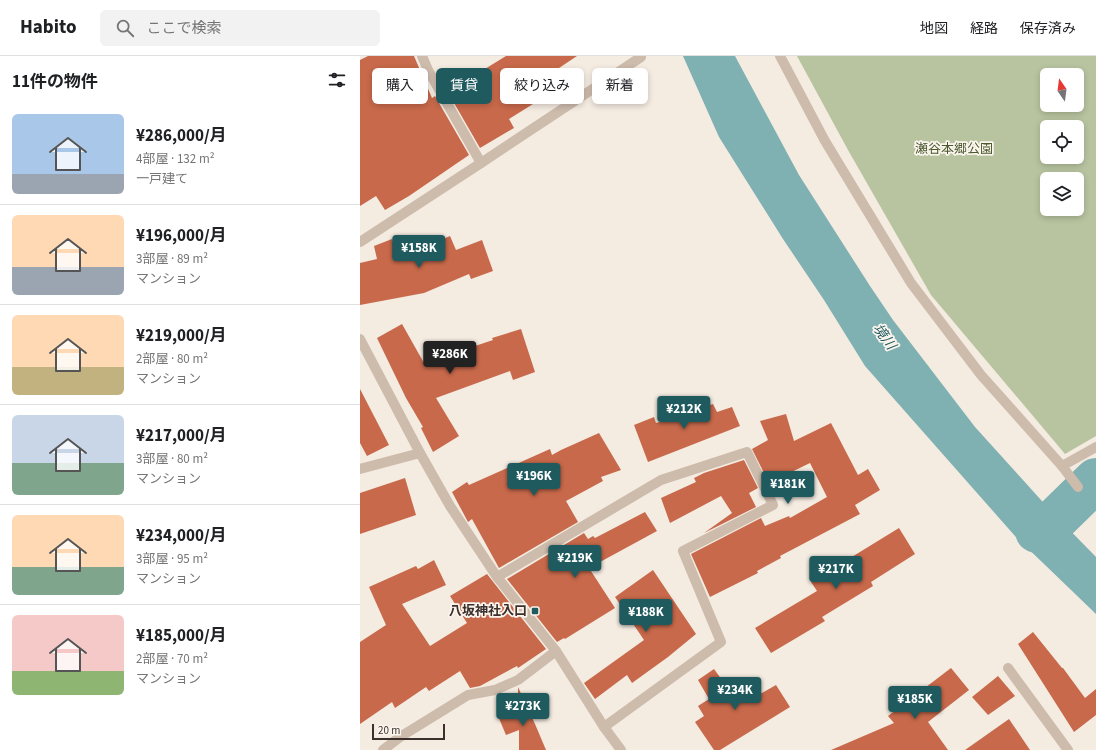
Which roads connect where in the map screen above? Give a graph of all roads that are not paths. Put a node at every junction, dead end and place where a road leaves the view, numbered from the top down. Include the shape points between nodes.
1 (422, 56) edge
2 (640, 56) edge
3 (780, 56) edge
4 (481, 163) junction
5 (360, 242) edge
6 (360, 339) edge
7 (1096, 447) edge
8 (420, 453) junction
9 (1062, 466) junction
10 (360, 470) edge
11 (1078, 487) dead end
12 (497, 577) junction
13 (556, 651) junction
14 (1008, 668) dead end
15 (604, 727) junction
16 (383, 750) edge
17 (621, 750) edge
18 (1068, 750) edge

1 - 4 street
2 - 4 street
3 - 9 street via 825,141 911,283 981,375
4 - 5 street
6 - 8 street
7 - 9 street
8 - 10 street
8 - 12 street via 450,506
9 - 11 street
12 - 13 street
12 - 15 street via 661,480 747,452 773,506 682,551 722,642
13 - 15 street
13 - 16 street via 518,680 495,690 468,695
14 - 18 street
15 - 17 street

